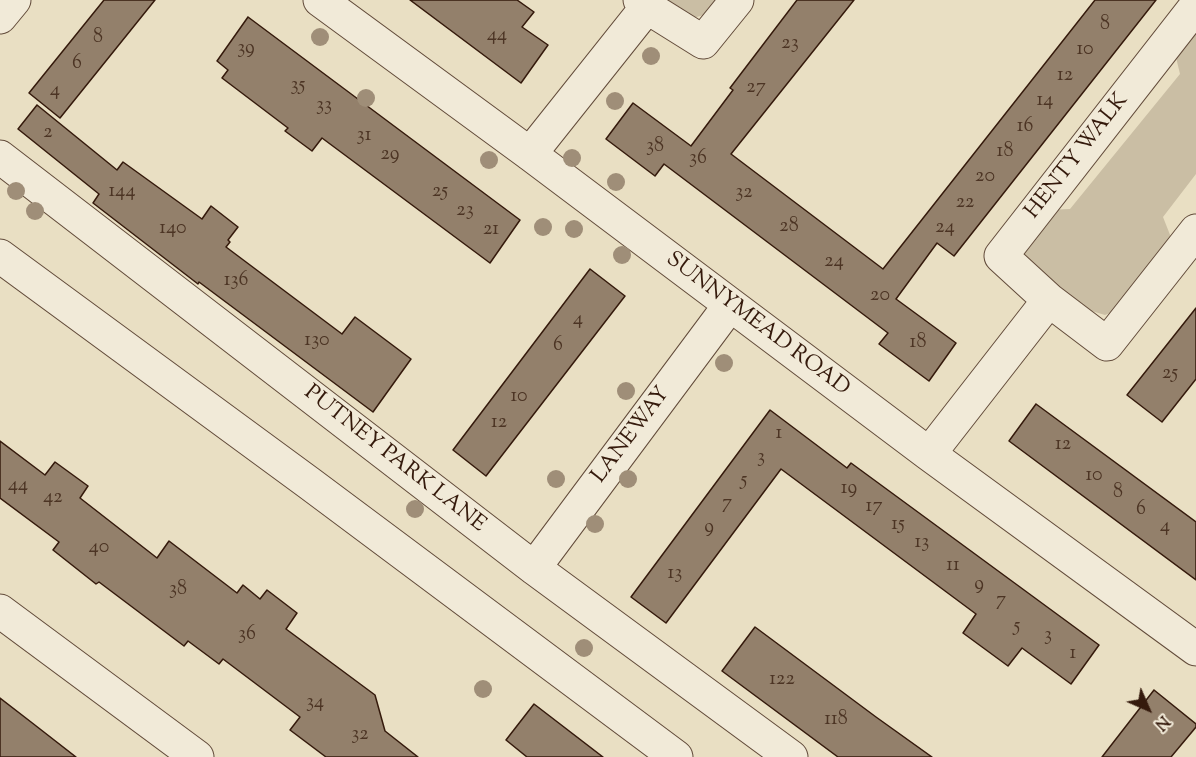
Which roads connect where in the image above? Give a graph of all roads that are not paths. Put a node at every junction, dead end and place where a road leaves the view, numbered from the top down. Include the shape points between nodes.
1 (14, 0) edge
2 (320, 0) edge
3 (737, 0) edge
4 (644, 4) edge
5 (1196, 6) edge
6 (0, 17) edge
7 (530, 154) junction
8 (0, 157) edge
9 (1196, 231) edge
10 (0, 256) edge
11 (1049, 300) junction
12 (730, 305) junction
13 (929, 454) junction
14 (534, 568) junction
15 (4, 621) edge
16 (1196, 649) edge
17 (197, 757) edge
18 (676, 757) edge
19 (791, 757) edge

1 - 6 street
2 - 7 street, SUNNYMEAD ROAD
3 - 4 street via 703,42
4 - 7 street
5 - 11 street, HENTY WALK via 1001,256
7 - 12 street, SUNNYMEAD ROAD
8 - 14 street, PUTNEY PARK LANE
9 - 11 street, HENTY WALK via 1107,344
10 - 18 street
11 - 13 street
12 - 13 street, SUNNYMEAD ROAD
12 - 14 street, LANEWAY
13 - 16 street, SUNNYMEAD ROAD
14 - 19 street, PUTNEY PARK LANE
15 - 17 street

